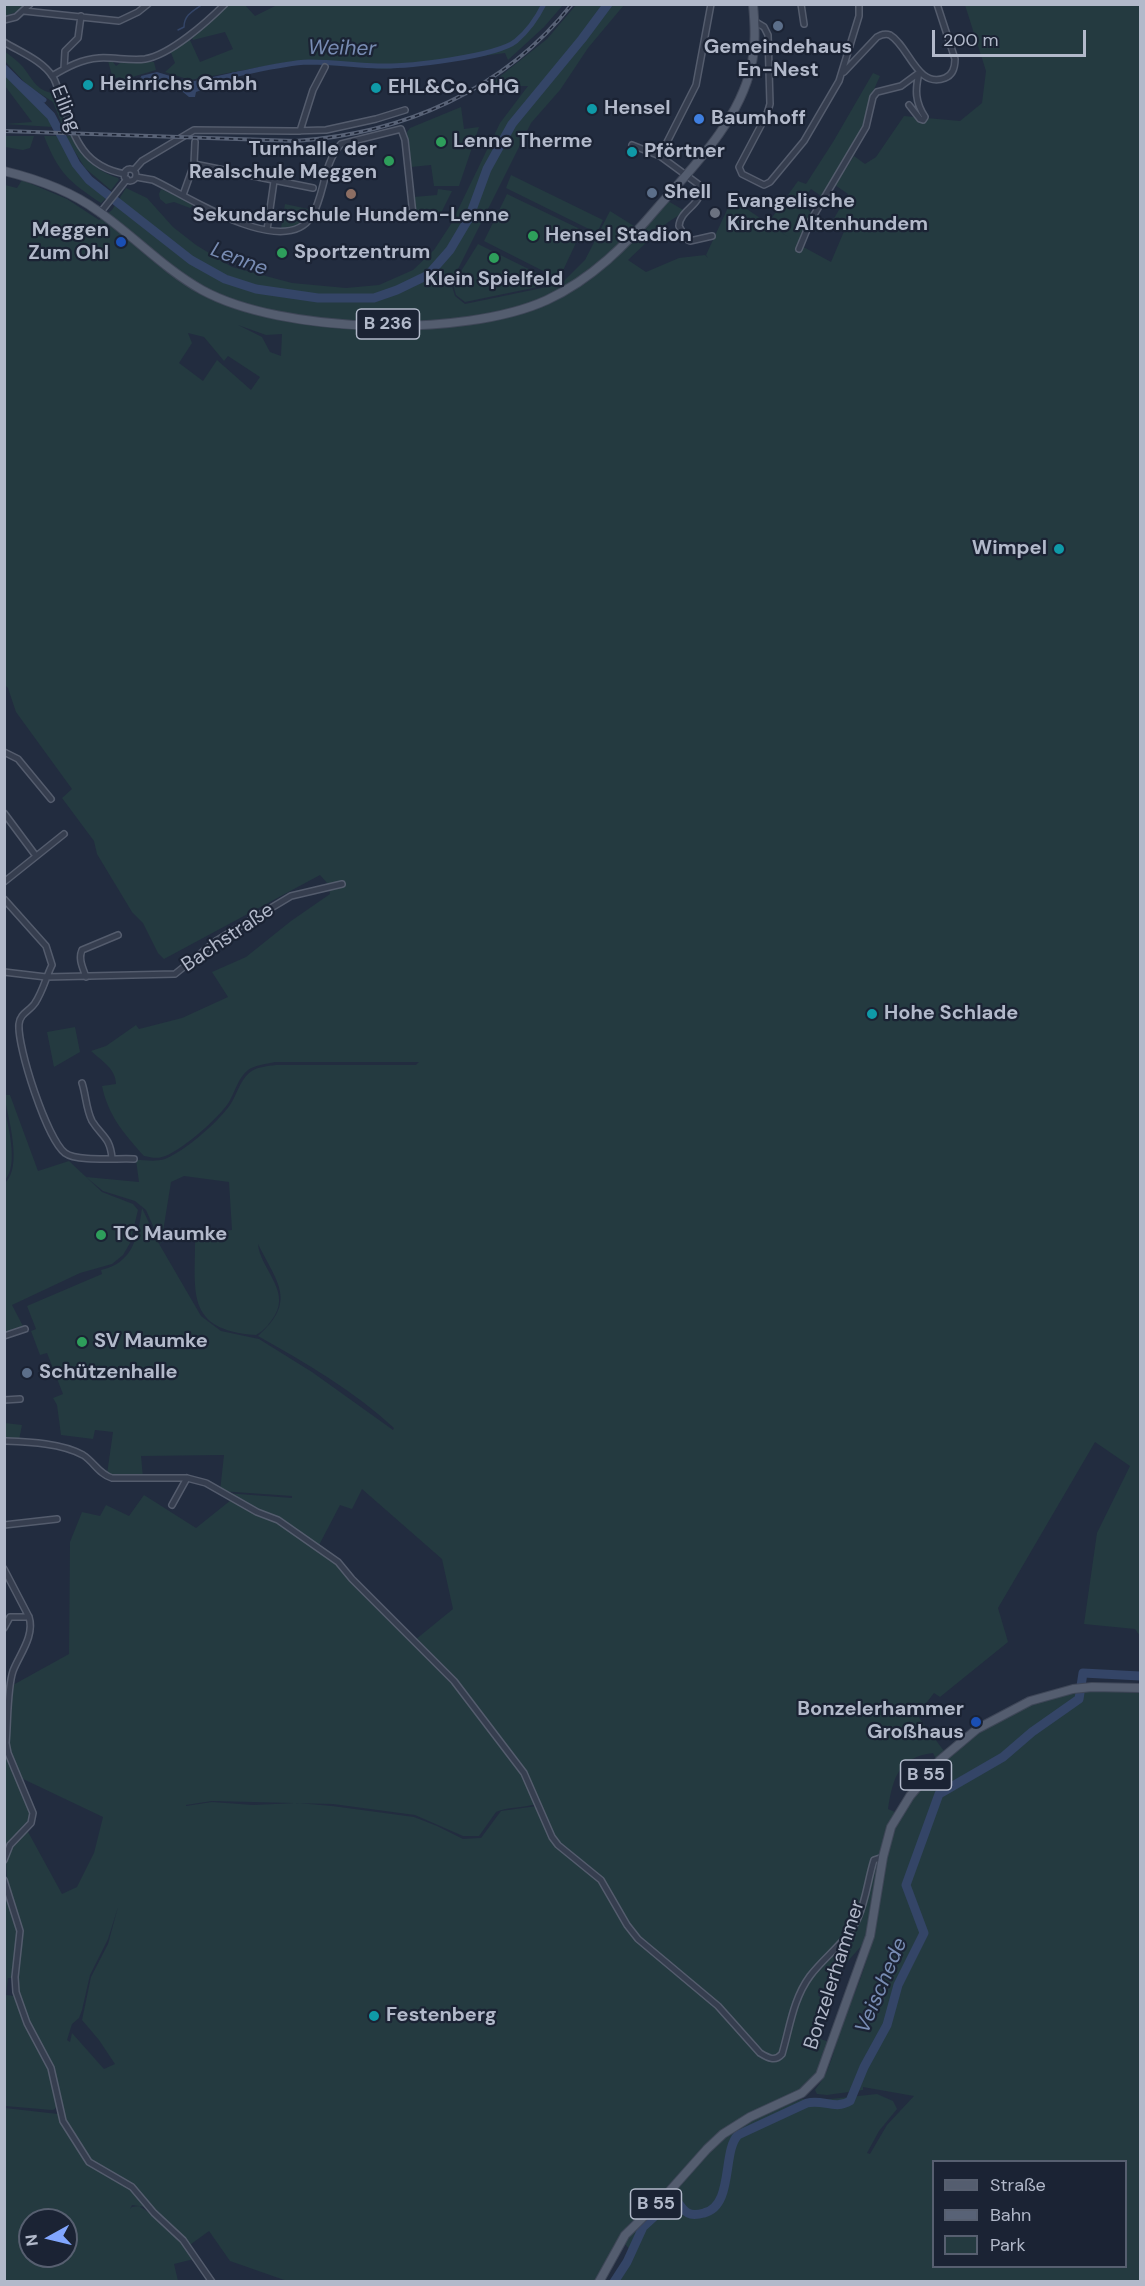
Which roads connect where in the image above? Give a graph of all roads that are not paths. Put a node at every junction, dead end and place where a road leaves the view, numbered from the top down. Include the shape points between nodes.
1 (30, 4) edge
2 (148, 4) edge
3 (225, 4) edge
4 (711, 4) edge
5 (753, 4) edge
6 (801, 4) edge
7 (860, 4) edge
8 (936, 4) edge
9 (24, 11) junction
10 (81, 16) junction
11 (4, 20) edge
12 (754, 21) junction
13 (804, 24) dead end
14 (4, 42) edge
15 (325, 67) dead end
16 (64, 69) junction
17 (920, 72) junction
18 (843, 73) junction
19 (52, 76) junction
20 (909, 105) dead end
21 (405, 110) dead end
22 (300, 131) junction
23 (195, 142) dead end
24 (632, 145) dead end
25 (660, 156) junction
26 (194, 164) junction
27 (134, 170) junction
28 (4, 171) edge
29 (685, 176) junction
30 (136, 177) junction
31 (124, 179) junction
32 (274, 181) junction
33 (314, 188) dead end
34 (183, 195) junction
35 (104, 210) junction
36 (413, 215) dead end
37 (267, 230) junction
38 (712, 236) dead end
39 (799, 249) dead end
40 (4, 752) edge
41 (51, 799) dead end
42 (4, 813) edge
43 (64, 834) dead end
44 (36, 856) junction
45 (4, 882) edge
46 (342, 884) dead end
47 (4, 899) edge
48 (118, 935) dead end
49 (4, 972) edge
50 (46, 977) junction
51 (87, 977) junction
52 (82, 1083) dead end
53 (112, 1158) junction
54 (134, 1159) dead end
55 (25, 1329) dead end
56 (4, 1336) edge
57 (20, 1399) dead end
58 (4, 1400) edge
59 (4, 1441) edge
60 (187, 1478) junction
61 (172, 1505) dead end
62 (57, 1519) dead end
63 (4, 1525) edge
64 (4, 1569) edge
65 (28, 1617) junction
66 (4, 1628) edge
67 (1140, 1688) edge
68 (883, 1857) junction
69 (4, 1860) edge
70 (4, 1880) edge
71 (212, 2282) edge
72 (599, 2282) edge

1 - 9 street
2 - 10 street via 119,21
3 - 16 street via 202,26 156,56 98,58
4 - 25 street via 696,85
5 - 12 main road, B 236
6 - 13 street
7 - 18 street
8 - 17 street via 955,66 949,76 939,79 927,79
9 - 10 street
9 - 11 street
10 - 16 street via 78,38 65,51
12 - 18 street via 768,35 770,104 739,165 742,174 760,185 768,183 804,141
12 - 29 main road, B 236 via 753,55 740,96 719,132
14 - 19 street, Eiling
15 - 22 street
16 - 19 street
17 - 18 street via 906,51 884,34
17 - 20 street via 916,88 923,120
17 - 39 street via 901,86 877,92 873,97 866,127 811,220
19 - 31 street, Eiling via 73,131 86,153 101,168
21 - 22 street via 340,127
22 - 27 street via 194,130 142,161
23 - 26 street
24 - 25 street
25 - 29 street
26 - 32 street
26 - 34 street
27 - 30 street
27 - 31 street via 128,169
28 - 35 main road, B 236
29 - 35 main road, B 236 via 616,254 557,295 480,320 419,324 317,322 257,311 219,298 166,268
29 - 38 street via 698,184 700,194 680,218 680,229 690,241
30 - 31 street
30 - 34 street via 153,180
31 - 35 street
32 - 33 street
32 - 37 street
34 - 37 street via 253,228
36 - 37 street via 405,140 400,129 341,144 307,221 289,231
40 - 41 street via 18,759
42 - 44 street
43 - 44 street
44 - 45 street
46 - 51 street, Bachstraße via 291,896 216,941 175,974
47 - 50 street via 46,946 52,965
48 - 51 street via 82,950 81,964
49 - 50 street, Bachstraße
50 - 51 street, Bachstraße
50 - 53 street via 35,1004 22,1015 19,1024 42,1113 66,1153
52 - 53 street via 87,1109 110,1144
53 - 54 street
55 - 56 street
57 - 58 street
59 - 60 street via 56,1446 83,1455 112,1478
60 - 61 street
60 - 68 street via 206,1483 278,1520 338,1562 447,1674 524,1773 558,1845 601,1880 638,1939 718,2006 767,2058 782,2054 799,1996 810,1976 852,1929 874,1860
62 - 63 street
64 - 65 street
65 - 66 street via 10,1617
65 - 69 street via 30,1631 11,1678 6,1748 33,1816 10,1845
67 - 68 main road, Bonzelerhammer / B 55 via 1092,1686 1046,1695 977,1729 925,1777 900,1810
68 - 72 main road, Bonzelerhammer / B 55 via 870,1935 822,2070 808,2089 744,2120 708,2149 633,2226
70 - 71 street via 20,1930 16,1992 51,2068 63,2121 89,2162 128,2183 183,2240

